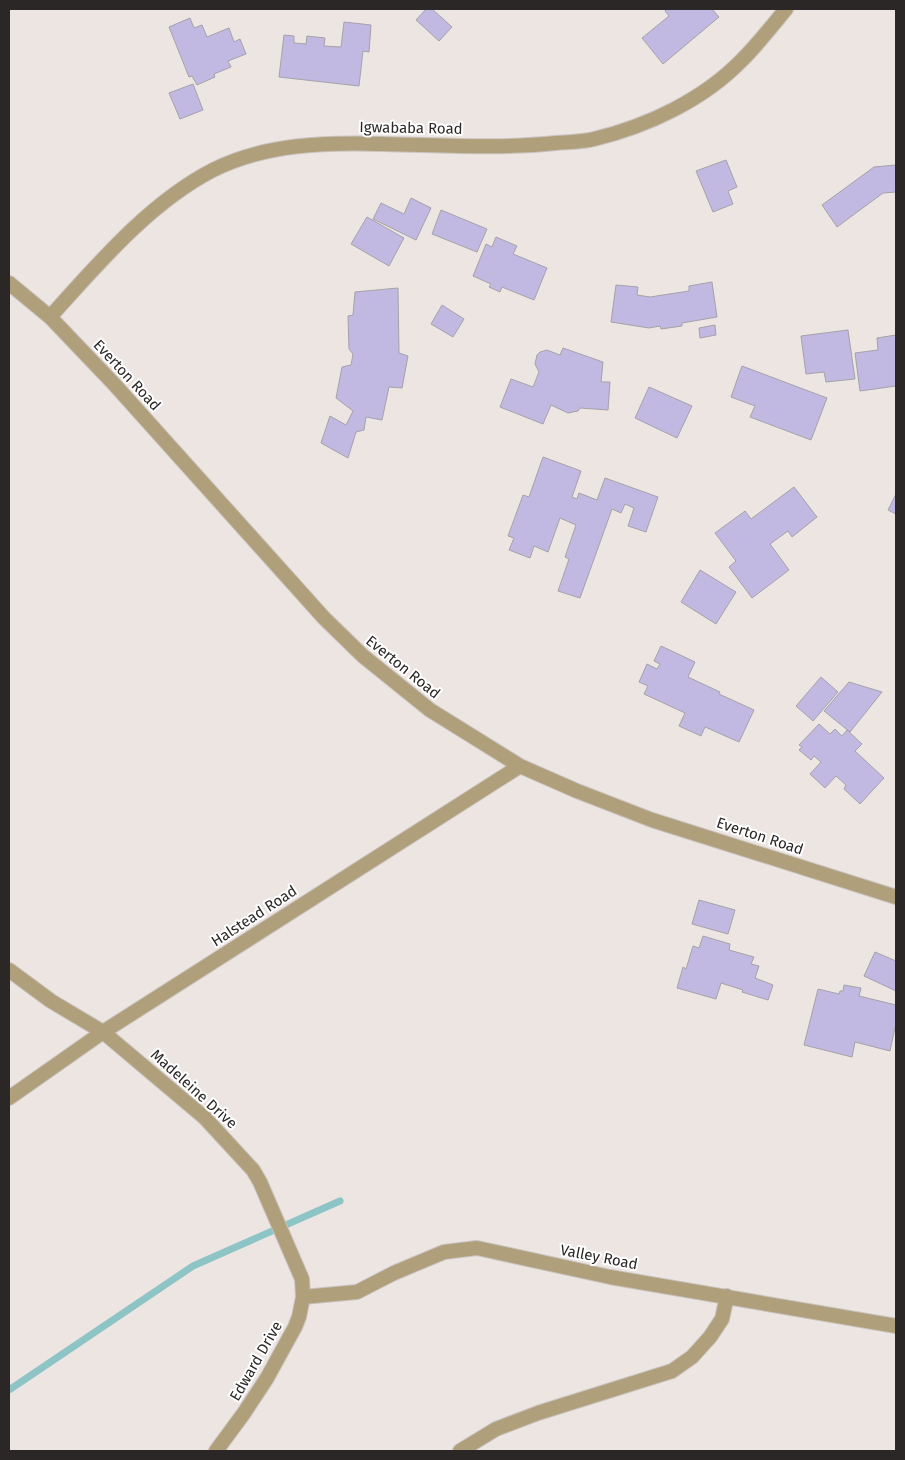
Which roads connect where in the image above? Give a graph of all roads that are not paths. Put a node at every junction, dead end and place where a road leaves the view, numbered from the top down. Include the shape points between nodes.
1 (786, 9) edge
2 (9, 283) edge
3 (50, 317) junction
4 (520, 766) junction
5 (896, 897) edge
6 (9, 970) edge
7 (103, 1032) junction
8 (9, 1098) edge
9 (302, 1279) joint
10 (727, 1296) junction
11 (303, 1297) junction
12 (896, 1326) edge
13 (216, 1451) edge
14 (460, 1451) edge

1 - 3 street, Igwababa Road via 742,60 684,105 639,125 593,140 499,146 335,143 258,154 213,170 175,193 126,236
2 - 3 street, Everton Road
3 - 4 street, Everton Road via 324,618 363,656 430,710
4 - 5 street, Everton Road via 652,820
4 - 7 street, Halstead Road
6 - 7 street, Madeleine Drive
7 - 8 street, Halstead Road
7 - 9 street, Madeleine Drive via 216,1129 253,1170
9 - 11 street, Edward Drive
10 - 11 street, Valley Road via 610,1277 477,1248 444,1252 357,1292
10 - 12 street, Valley Road
10 - 14 street via 722,1319 710,1337 692,1357 672,1371 538,1413 496,1430
11 - 13 street, Edward Drive via 296,1327 244,1414

